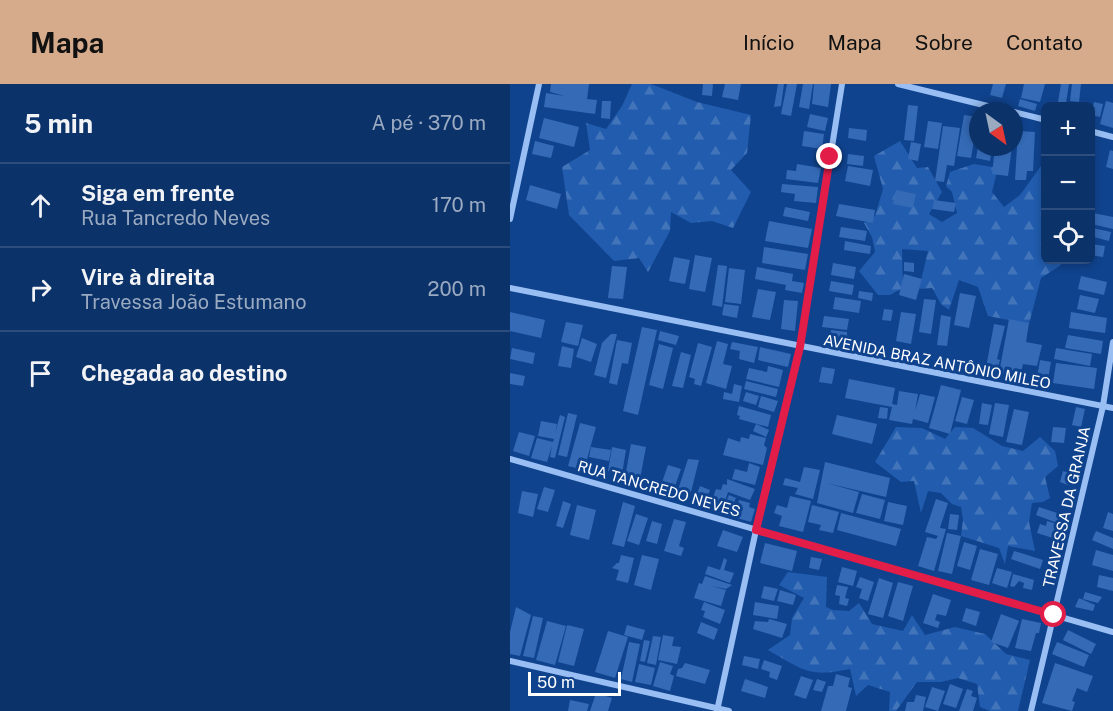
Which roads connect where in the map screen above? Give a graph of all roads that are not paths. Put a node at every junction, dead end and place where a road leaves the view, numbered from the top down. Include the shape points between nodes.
1 (538, 84) edge
2 (842, 84) edge
3 (898, 84) edge
4 (971, 102) edge
5 (1023, 114) edge
6 (1041, 119) edge
7 (1095, 132) edge
8 (1113, 137) edge
9 (510, 219) edge
10 (510, 288) edge
11 (1113, 342) edge
12 (800, 347) junction
13 (1103, 406) junction
14 (1113, 408) edge
15 (510, 459) edge
16 (756, 530) junction
17 (1054, 615) junction
18 (1113, 632) edge
19 (510, 661) edge
20 (717, 710) edge
21 (729, 711) edge
22 (1031, 711) edge

1 - 9 street
2 - 12 street
3 - 4 street
5 - 6 street
7 - 8 street
10 - 12 street, AVENIDA BRAZ ANTÔNIO MILEO
11 - 13 street, TRAVESSA DA GRANJA
12 - 13 street, AVENIDA BRAZ ANTÔNIO MILEO
12 - 16 street
13 - 14 street, AVENIDA BRAZ ANTÔNIO MILEO
13 - 17 street, TRAVESSA DA GRANJA
15 - 16 street, RUA TANCREDO NEVES
16 - 17 street, RUA TANCREDO NEVES
16 - 20 street
17 - 18 street, RUA TANCREDO NEVES
17 - 22 street, TRAVESSA DA GRANJA
19 - 20 street
20 - 21 street

